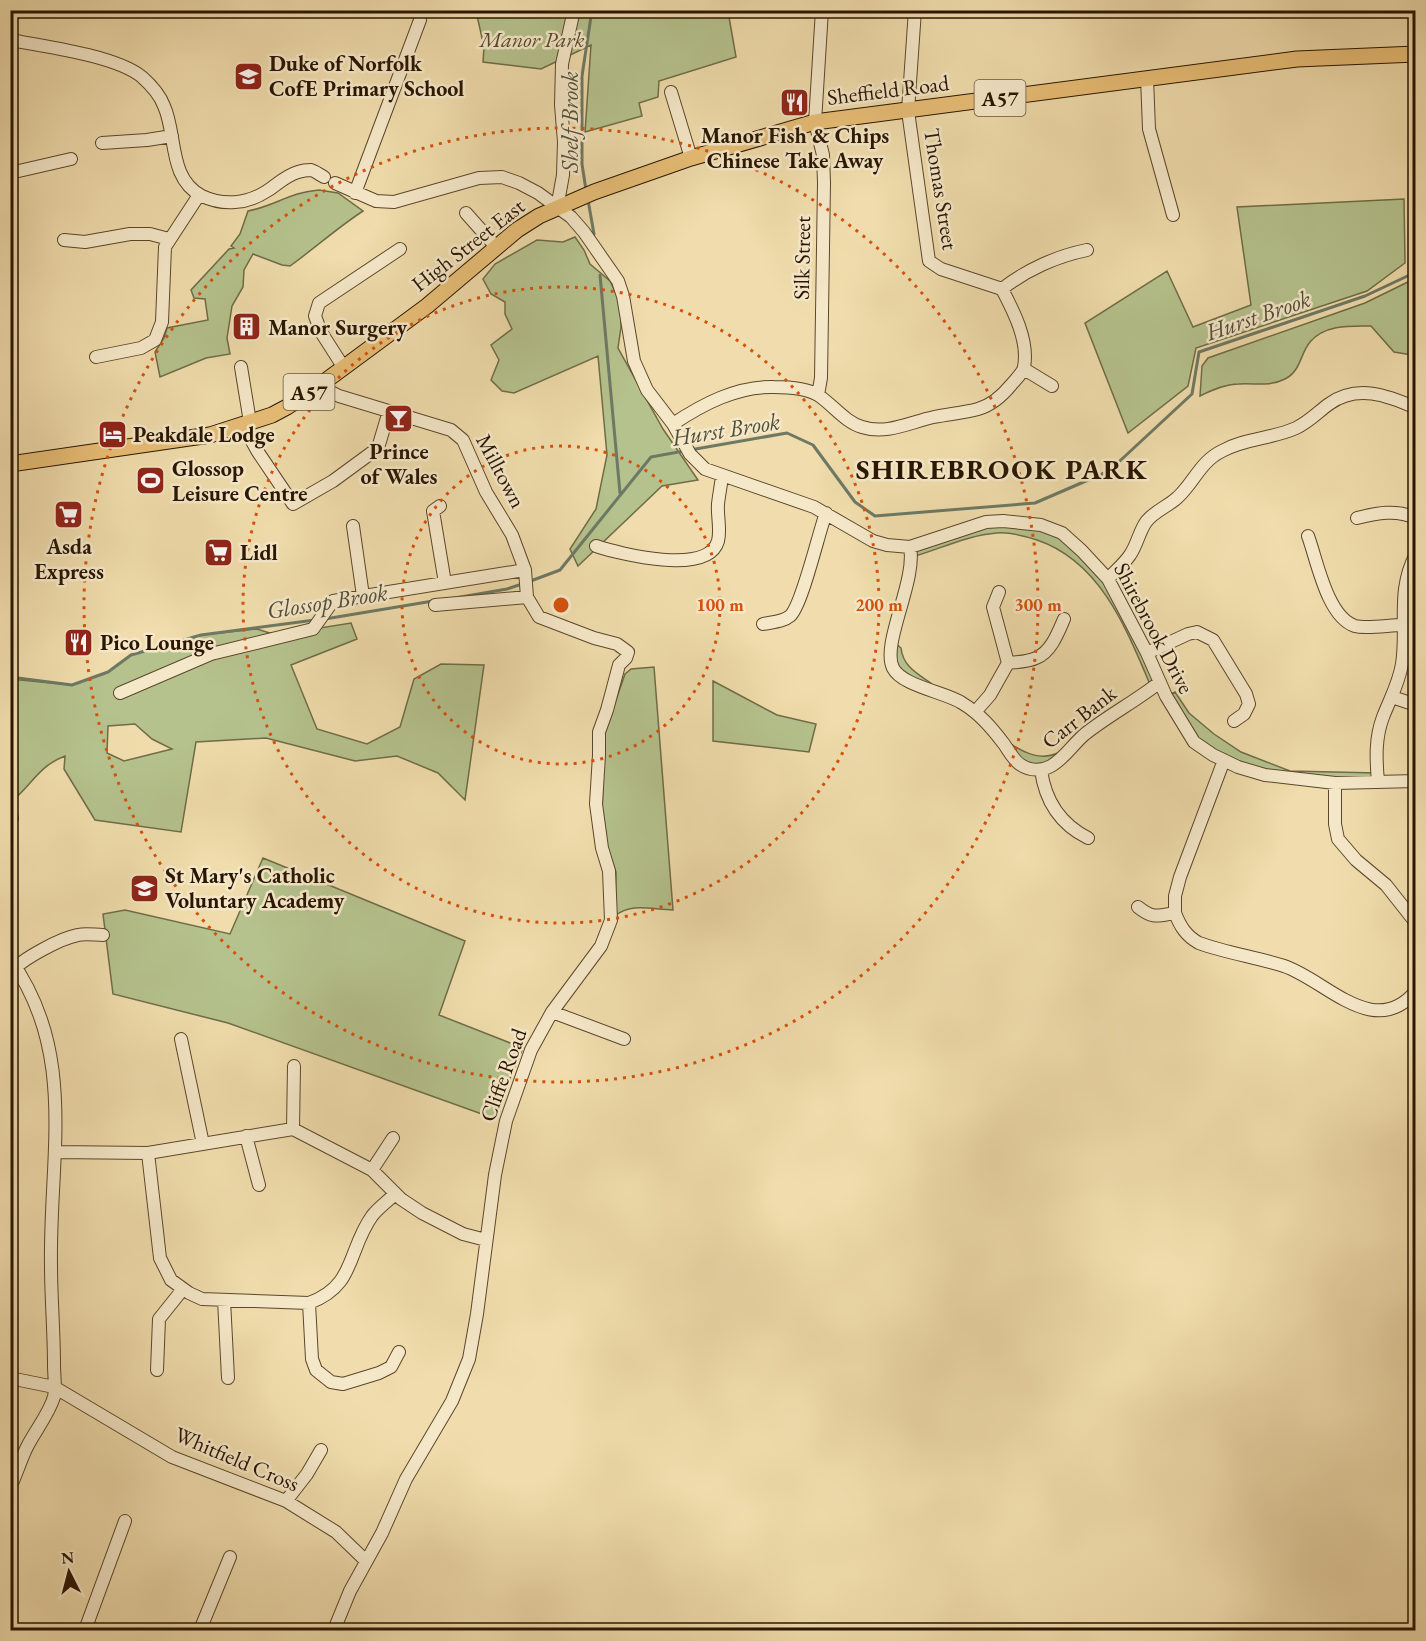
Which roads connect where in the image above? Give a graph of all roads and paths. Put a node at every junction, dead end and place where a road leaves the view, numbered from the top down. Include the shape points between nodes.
1 (574, 10) edge
2 (822, 10) edge
3 (915, 10) edge
4 (1415, 10) edge
5 (420, 20) dead end
6 (1416, 39) edge
7 (10, 40) edge
8 (1416, 54) edge
9 (1148, 78) junction
10 (671, 92) dead end
11 (908, 111) junction
12 (815, 122) junction
13 (172, 136) junction
14 (102, 143) dead end
15 (691, 158) junction
16 (71, 159) dead end
17 (10, 173) edge
18 (324, 177) dead end
19 (335, 183) dead end
20 (355, 193) junction
21 (199, 195) junction
22 (557, 208) junction
23 (466, 213) dead end
24 (1173, 215) dead end
25 (169, 238) junction
26 (64, 240) dead end
27 (497, 248) junction
28 (400, 249) dead end
29 (1087, 250) dead end
30 (1002, 289) junction
31 (96, 357) dead end
32 (241, 368) dead end
33 (344, 368) junction
34 (1024, 369) junction
35 (324, 382) junction
36 (1052, 386) dead end
37 (818, 395) junction
38 (1416, 408) edge
39 (389, 411) junction
40 (673, 423) junction
41 (246, 424) junction
42 (10, 464) edge
43 (722, 476) junction
44 (440, 506) dead end
45 (826, 513) junction
46 (1357, 518) dead end
47 (1416, 518) edge
48 (353, 526) dead end
49 (1308, 536) dead end
50 (596, 546) dead end
51 (910, 548) junction
52 (1416, 554) edge
53 (525, 574) junction
54 (1108, 579) junction
55 (445, 583) junction
56 (999, 592) dead end
57 (363, 596) junction
58 (527, 596) junction
59 (435, 605) dead end
60 (1064, 619) dead end
61 (763, 624) dead end
62 (1402, 625) junction
63 (1147, 653) junction
64 (1008, 663) junction
65 (1160, 682) junction
66 (120, 693) dead end
67 (1392, 697) junction
68 (1416, 705) edge
69 (976, 711) junction
70 (1234, 721) dead end
71 (1224, 760) junction
72 (1041, 770) junction
73 (1416, 781) edge
74 (1378, 782) junction
75 (1335, 783) junction
76 (1088, 838) dead end
77 (1138, 907) dead end
78 (1175, 913) junction
79 (1416, 922) edge
80 (103, 935) dead end
81 (12, 966) edge
82 (1416, 991) edge
83 (552, 1011) junction
84 (181, 1039) dead end
85 (624, 1039) dead end
86 (294, 1066) dead end
87 (293, 1129) junction
88 (246, 1136) junction
89 (393, 1138) dead end
90 (203, 1144) junction
91 (55, 1152) junction
92 (148, 1153) junction
93 (372, 1170) junction
94 (259, 1185) dead end
95 (395, 1194) junction
96 (486, 1240) junction
97 (183, 1289) junction
98 (224, 1300) junction
99 (309, 1303) junction
100 (399, 1352) dead end
101 (157, 1370) dead end
102 (10, 1378) edge
103 (228, 1378) dead end
104 (54, 1387) junction
105 (321, 1450) dead end
106 (10, 1488) edge
107 (286, 1501) junction
108 (125, 1521) dead end
109 (230, 1557) dead end
110 (365, 1560) junction
111 (85, 1630) edge
112 (200, 1630) edge
113 (334, 1630) edge

1 - 22 street via 562,64 563,175
2 - 12 street, Silk Street
3 - 11 street
4 - 6 street
5 - 20 street
7 - 13 street via 107,60 133,71 155,90 164,105
8 - 9 main road, Sheffield Road / A57 via 1297,59
9 - 11 main road, Sheffield Road / A57
9 - 24 street via 1149,129
10 - 15 street
11 - 12 main road, Sheffield Road / A57
11 - 30 street, Thomas Street via 928,261
12 - 15 main road, Sheffield Road / A57
12 - 37 street, Silk Street via 824,183
13 - 14 street
13 - 21 street via 181,174
15 - 22 main road, Sheffield Road / A57
16 - 17 street
18 - 21 street via 311,170 300,172 285,177 249,201 215,201
19 - 20 street, Shirebrook Drive
20 - 22 street, Shirebrook Drive via 376,201 394,202 479,178 502,177 529,188
21 - 25 street
22 - 27 main road, High Street East / A57 via 517,230
22 - 40 street, Shirebrook Drive via 584,232 618,281 634,360 647,390
23 - 27 street
25 - 26 street via 130,234 85,242
25 - 31 street via 163,256 162,322 155,340 141,348
27 - 33 main road, High Street East / A57
28 - 33 street via 319,303 315,316 321,332
29 - 30 street via 1019,276
30 - 34 street via 1020,328
32 - 41 street
33 - 35 main road, High Street East / A57
34 - 36 street
34 - 37 street via 1002,396 980,408 885,430 862,427
35 - 39 street, Milltown via 329,391 339,396
35 - 41 main road, High Street East / A57 via 287,408
37 - 40 street via 797,388 746,390 723,396
38 - 54 street via 1397,399 1357,392 1329,404 1296,428 1222,450 1200,468 1178,498 1148,520 1130,556
39 - 41 street via 378,448 293,504 258,452
39 - 53 street, Milltown via 451,430 463,440 486,492 512,535
40 - 43 street, Shirebrook Drive via 687,449 705,469
41 - 42 main road, High Street East / A57 via 210,435
43 - 45 street, Shirebrook Drive
43 - 50 street via 718,543 709,554 649,559
44 - 55 street via 434,511
45 - 51 street, Shirebrook Drive via 873,540
45 - 61 street via 796,607 780,621
46 - 47 street via 1396,512
48 - 57 street
49 - 62 street via 1337,613 1357,627
51 - 54 street, Shirebrook Drive via 986,522 1041,525 1062,533
51 - 69 street, Carr Bank via 909,579 891,652 893,668 903,679 952,696
52 - 62 street via 1404,589
53 - 55 street
53 - 58 street, Milltown
54 - 63 street, Shirebrook Drive
55 - 57 street
56 - 64 street via 993,607
57 - 66 street via 333,601 313,629 211,654
58 - 59 street
58 - 83 street, Cliffe Road via 539,617 617,644 628,652 620,665 599,732 596,804 609,871 611,920 602,946
60 - 64 street via 1046,651 1036,658
62 - 67 street via 1402,664
63 - 65 street, Shirebrook Drive
63 - 70 street via 1197,632 1213,640 1249,704
64 - 69 street
65 - 71 street, Shirebrook Drive via 1194,742
65 - 72 street, Carr Bank via 1083,735 1062,757
67 - 68 street
67 - 74 street via 1377,738
69 - 72 street, Carr Bank via 1019,764
71 - 75 street, Shirebrook Drive via 1264,775
71 - 78 street via 1180,877
72 - 76 street via 1052,807 1074,831
73 - 74 street, Shirebrook Drive
74 - 75 street, Shirebrook Drive
75 - 79 street via 1338,840 1386,885
77 - 78 street via 1155,917
78 - 82 street via 1183,929 1199,943 1300,972 1351,1005 1388,1010 1401,1005
80 - 81 street via 72,936
81 - 91 street via 40,1014 51,1058 57,1097
83 - 85 street
83 - 96 street, Cliffe Road via 531,1050 506,1121
84 - 90 street
86 - 87 street
87 - 88 street
87 - 93 street
88 - 90 street
88 - 94 street
89 - 93 street
90 - 92 street
91 - 92 street
91 - 104 street via 51,1265
92 - 97 street via 160,1258 171,1280
93 - 95 street
95 - 96 street via 434,1220
95 - 99 street via 373,1215 340,1284 325,1297
96 - 110 street, Cliffe Road via 470,1359 452,1401
97 - 98 street via 202,1299
97 - 101 street via 159,1319
98 - 99 street
98 - 103 street
99 - 100 street via 312,1359 316,1370 331,1382 343,1384 379,1373 391,1367
102 - 104 street, Whitfield Cross
104 - 106 street via 54,1396
104 - 107 street, Whitfield Cross via 172,1457
105 - 107 street
107 - 110 street, Whitfield Cross via 336,1532
108 - 111 street
109 - 112 street
110 - 113 street, Cliffe Road

